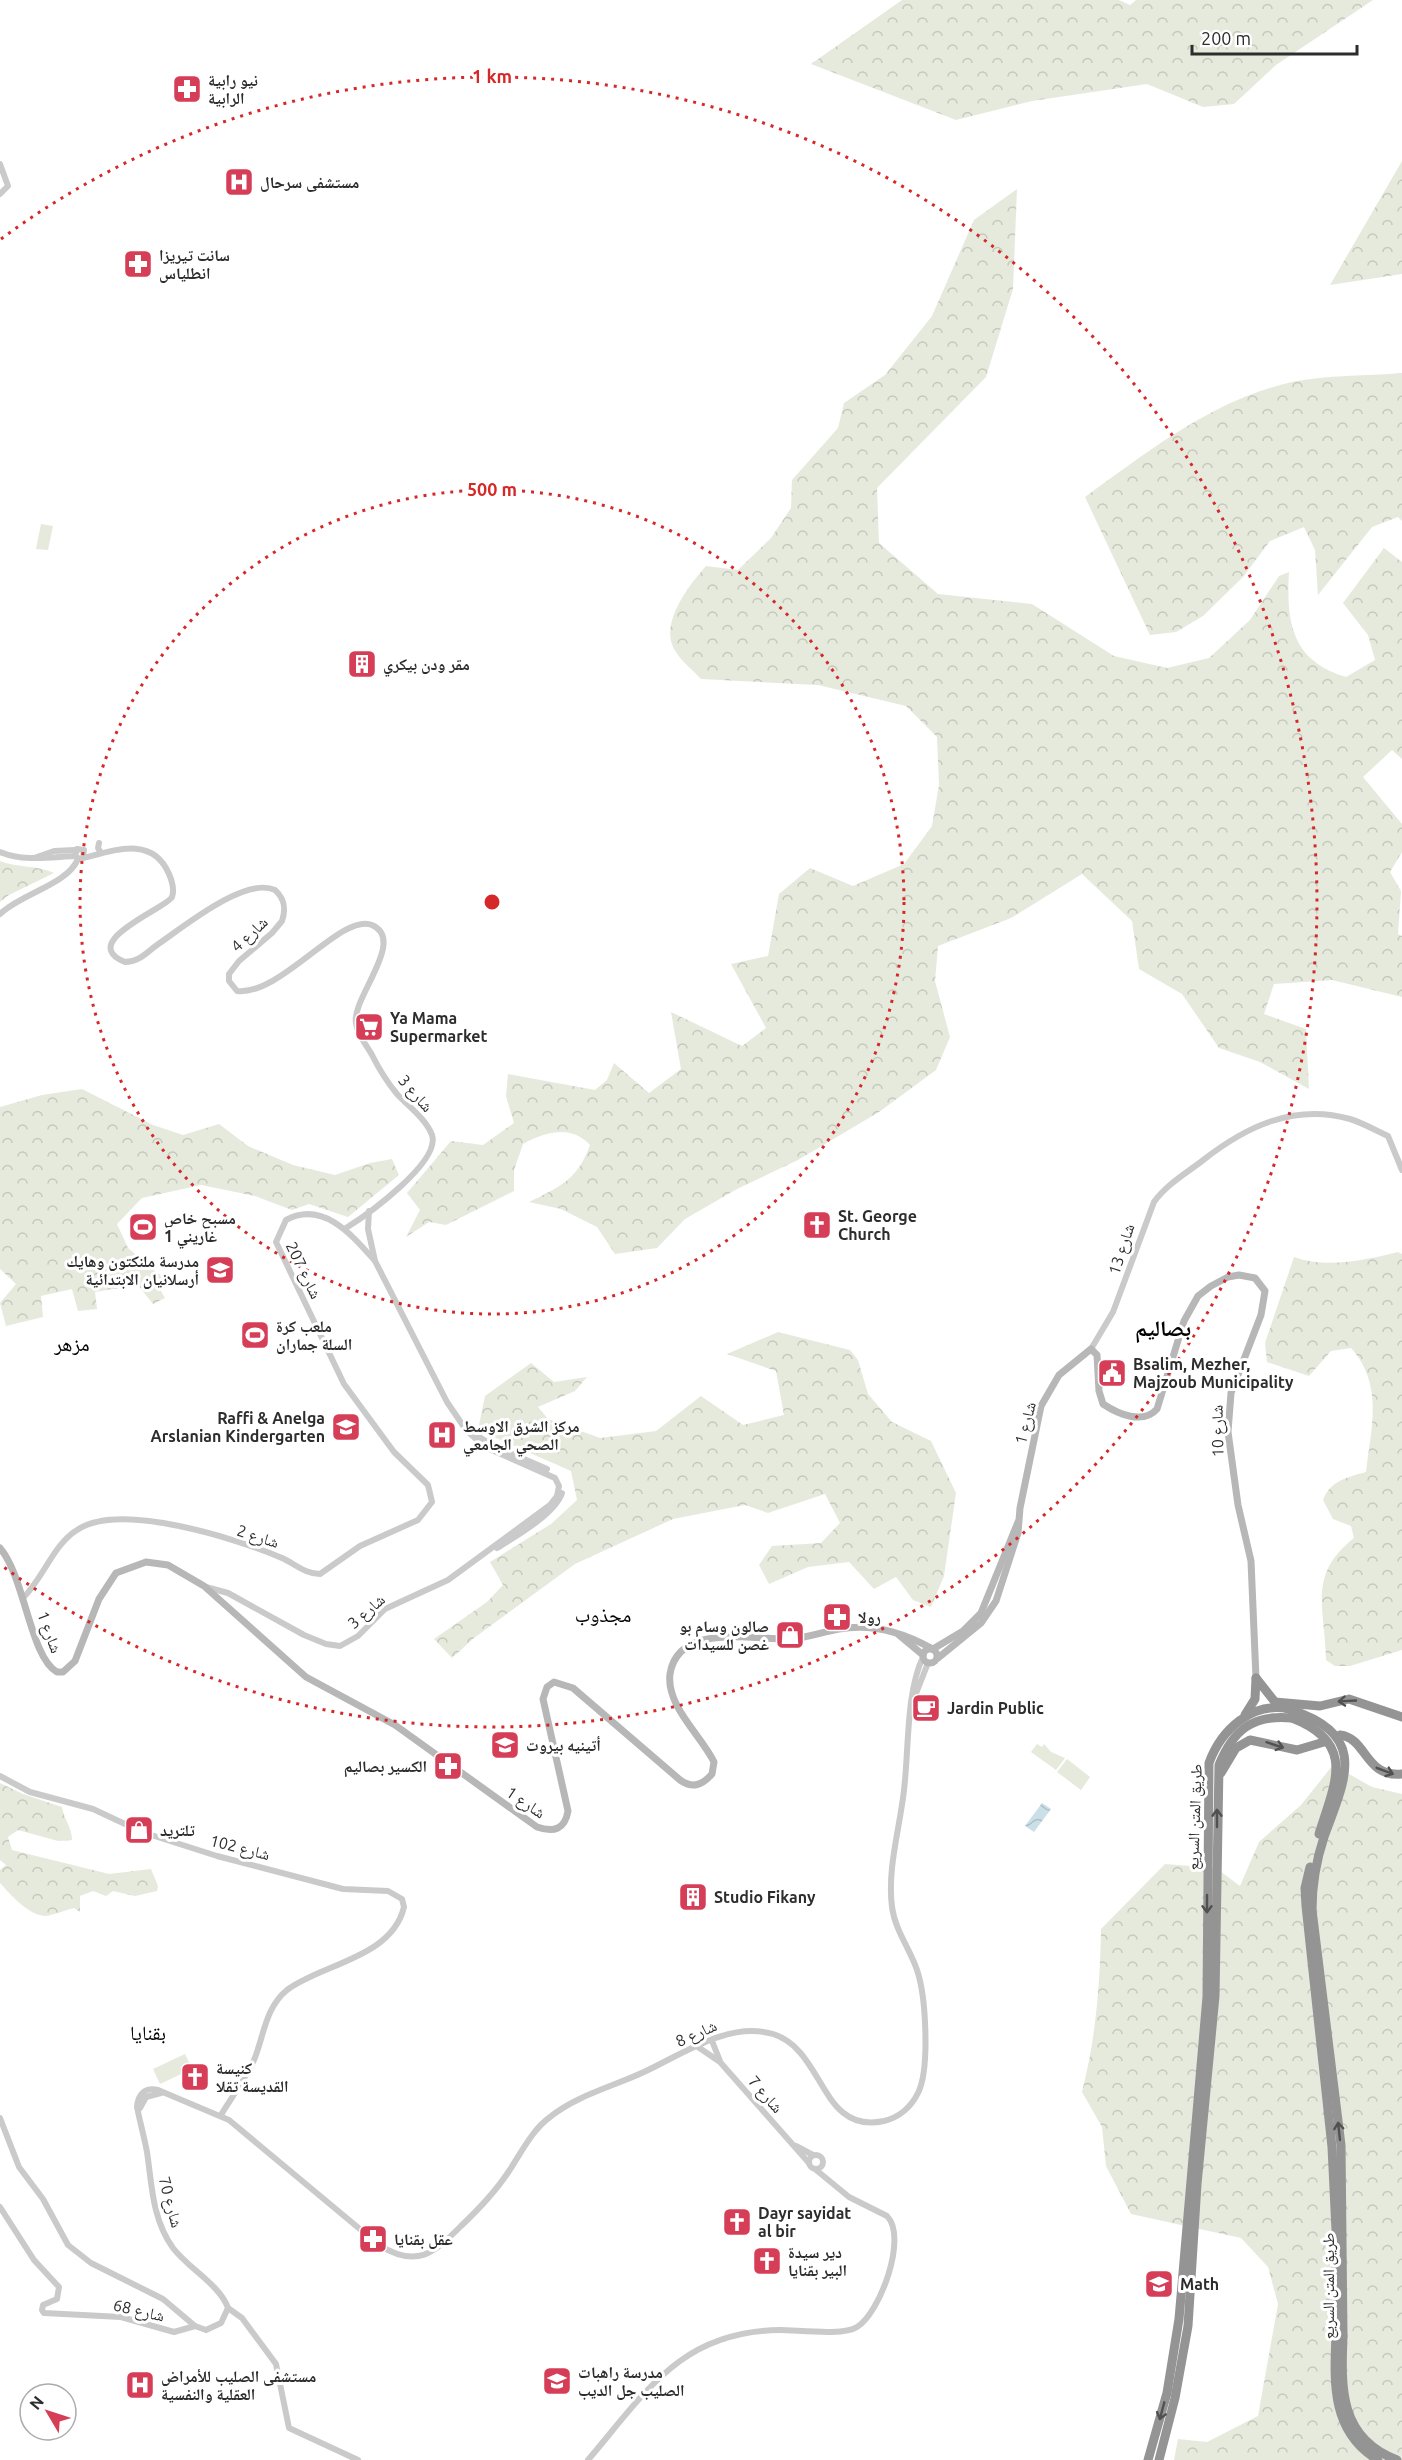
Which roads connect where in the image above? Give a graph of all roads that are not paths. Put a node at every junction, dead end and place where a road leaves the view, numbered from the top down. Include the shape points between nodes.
1 (0, 164) edge
2 (0, 194) edge
3 (99, 843) dead end
4 (0, 852) edge
5 (99, 854) junction
6 (78, 855) junction
7 (0, 914) edge
8 (368, 1048) joint
9 (1402, 1170) edge
10 (369, 1211) junction
11 (346, 1228) junction
12 (375, 1261) junction
13 (1091, 1349) junction
14 (394, 1452) joint
15 (1018, 1522) junction
16 (0, 1548) edge
17 (204, 1586) junction
18 (23, 1598) junction
19 (897, 1634) junction
20 (932, 1649) junction
21 (923, 1656) junction
22 (938, 1658) junction
23 (928, 1663) junction
24 (1256, 1677) junction
25 (913, 1702) junction
26 (1278, 1705) junction
27 (1291, 1714) junction
28 (1402, 1717) edge
29 (1243, 1718) junction
30 (1340, 1735) dead end
31 (1324, 1742) dead end
32 (1402, 1774) edge
33 (0, 1776) edge
34 (1217, 1780) junction
35 (712, 2041) junction
36 (698, 2047) junction
37 (720, 2062) junction
38 (221, 2115) junction
39 (139, 2116) joint
40 (0, 2118) edge
41 (792, 2144) junction
42 (813, 2155) junction
43 (809, 2163) junction
44 (818, 2167) junction
45 (0, 2207) edge
46 (228, 2308) junction
47 (195, 2326) junction
48 (1340, 2336) junction
49 (358, 2460) edge
50 (588, 2460) edge
51 (1148, 2460) edge
52 (1159, 2460) edge
53 (1378, 2460) edge
54 (1398, 2460) edge

1 - 2 street via 8,186
3 - 5 street
4 - 6 street, شارع 4 via 36,857 54,851
5 - 6 street, شارع 4
5 - 8 street, شارع 4 via 114,849 139,849 154,854 172,881 173,892 168,902 119,933 112,948 120,960 136,960 201,914 255,888 275,890 282,897 285,912 272,933 232,969 229,981 237,991 252,989 281,975 351,925 366,923 378,929 383,951 355,1016
6 - 7 street via 72,868 53,883 21,898
8 - 10 street, شارع 3 via 392,1088 428,1128 432,1144 424,1163
9 - 13 street, شارع 13 via 1388,1136 1322,1113 1295,1114 1257,1125 1230,1139 1162,1190 1150,1209 1113,1312
10 - 11 street, شارع 3
10 - 12 street via 368,1229
11 - 12 street, شارع 207
11 - 14 street, شارع 207 via 305,1213 286,1220 276,1245 344,1384
12 - 17 street, شارع 3 via 447,1402 466,1430 554,1473 563,1488 558,1501 515,1537 448,1581 385,1608 358,1636 340,1646 304,1635 228,1593
13 - 15 main road, شارع 1 via 1059,1375 1041,1406
13 - 24 main road, شارع 10 via 1097,1355 1103,1404 1133,1417 1150,1416 1157,1409 1184,1321 1198,1296 1239,1275 1255,1278 1265,1292 1261,1315 1231,1393 1228,1432 1251,1561
14 - 18 street, شارع 2 via 428,1485 432,1502 428,1510 418,1520 360,1546 320,1574 307,1572 283,1558 178,1526 109,1520 82,1526 69,1536
15 - 20 main road, شارع 1 via 981,1613 963,1631
15 - 22 main road, شارع 1 via 1018,1533 992,1608 975,1628
16 - 18 main road
17 - 18 main road, شارع 1 via 179,1569 161,1563 136,1564 116,1573 99,1599 75,1661 63,1672 51,1669 45,1660
17 - 19 main road, شارع 1 via 292,1668 395,1725 548,1831 561,1827 568,1811 543,1699 550,1684 558,1682 573,1688 680,1780 696,1786 712,1774 714,1766 671,1691 673,1664 685,1648 701,1639 800,1638 847,1628
19 - 20 main road, شارع 1
19 - 21 main road, شارع 1
20 - 21 main road
20 - 22 main road
21 - 23 main road
21 - 25 street, شارع 8 via 914,1677
22 - 23 main road
23 - 25 street, شارع 8
24 - 26 highway
24 - 29 highway via 1255,1699
25 - 35 street, شارع 8 via 892,1892 895,1920 922,1990 922,2082 911,2104 893,2119 868,2124 858,2121 833,2104 810,2062 785,2039 746,2031
26 - 27 highway, طريق المتن السريع
28 -> 26 highway via 1349,1699 1320,1706
26 - 29 highway, طريق المتن السريع
27 - 34 highway, طريق المتن السريع via 1270,1717 1239,1731 1225,1751
27 - 48 highway, طريق المتن السريع, bridge via 1316,1729 1332,1747 1337,1761 1337,1779 1305,1888 1332,2147
29 -> 51 highway, طريق المتن السريع via 1223,1734 1209,1763 1207,1997 1180,2308 1170,2382
30 -> 32 highway via 1352,1741 1379,1771
34 -> 31 highway via 1236,1748 1250,1740 1297,1750
33 - 38 street, شارع 102 via 30,1792 93,1809 142,1832 217,1856 343,1889 388,1891 402,1899 405,1907 399,1920 384,1937 356,1958 284,1994 267,2018 248,2072
52 -> 34 highway, طريق المتن السريع via 1188,2326 1215,1996
35 - 36 street, شارع 8
35 - 37 street
36 - 37 street
36 - 38 street, شارع 8 via 549,2117 498,2187 444,2245 420,2257 400,2256 379,2246
37 - 41 street, شارع 7
38 - 39 street, شارع 8 via 153,2089 142,2093 137,2104
39 - 46 street, شارع 70 via 153,2198 163,2229 181,2258 222,2294
40 - 47 street via 19,2167 43,2199 68,2245 98,2267 163,2299
41 - 42 street, شارع 7
41 - 43 street, شارع 7
42 - 43 street
42 - 44 street via 822,2157
43 - 44 street, شارع 7
44 - 50 street via 824,2178 849,2196 887,2216 894,2229 892,2260 883,2288 865,2320 853,2329 759,2331 719,2340 657,2378
45 - 47 street, شارع 68 via 34,2260 60,2291 57,2299 43,2305 46,2313 121,2316 165,2331 179,2332
46 - 47 street, شارع 68 via 221,2323 209,2329
46 - 49 street, شارع 70 via 242,2318 276,2364 289,2428
48 - 53 highway, طريق المتن السريع via 1335,2385 1341,2417 1355,2441
48 - 54 highway, طريق المتن السريع via 1343,2397 1351,2420 1376,2449

